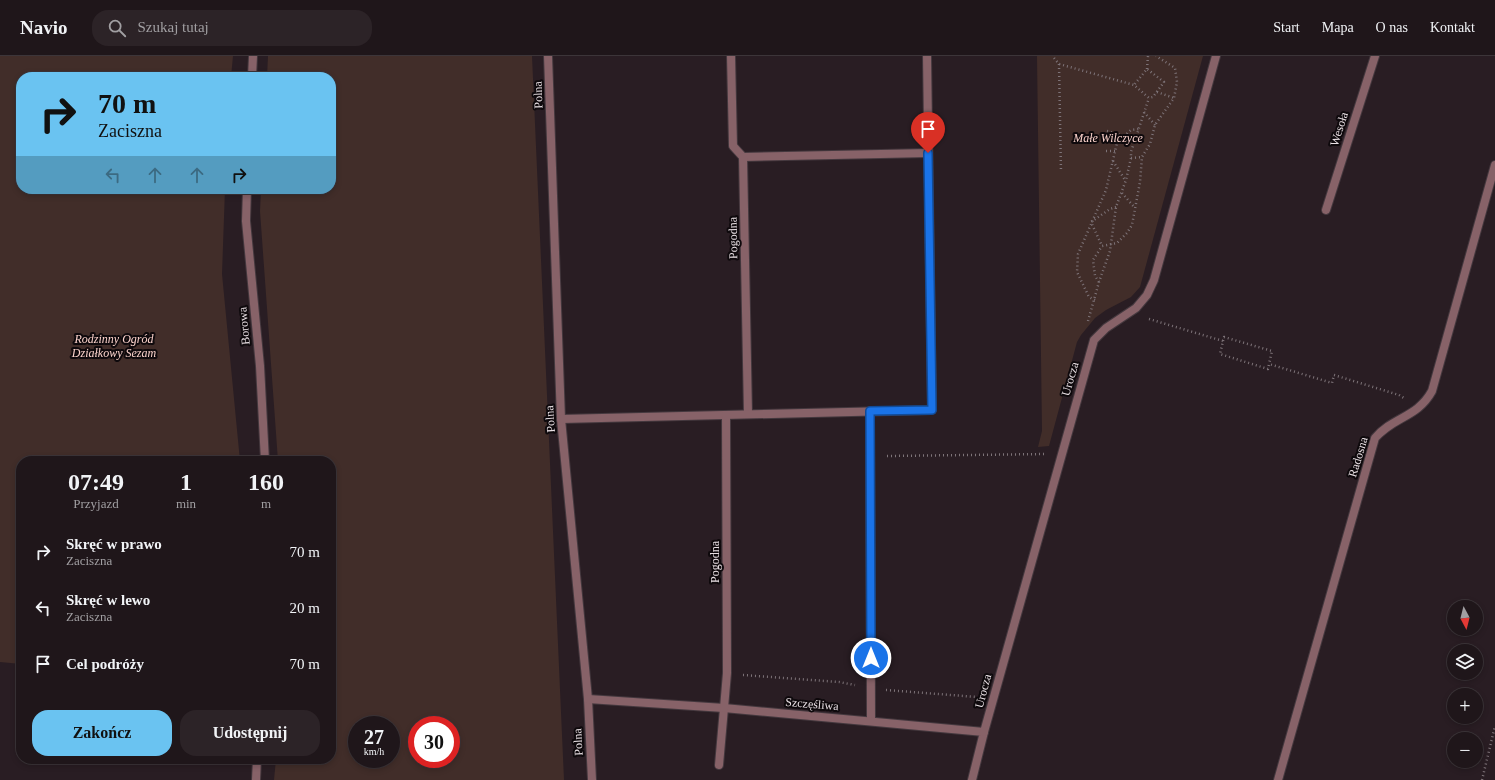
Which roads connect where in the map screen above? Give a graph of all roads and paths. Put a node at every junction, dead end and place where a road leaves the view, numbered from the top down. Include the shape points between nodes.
1 (253, 56) edge
2 (548, 56) edge
3 (731, 56) edge
4 (927, 56) edge
5 (1148, 56) edge
6 (1156, 56) edge
7 (1216, 56) edge
8 (1375, 56) edge
9 (1054, 58) dead end
10 (1058, 64) junction
11 (1147, 69) junction
12 (252, 72) edge
13 (1134, 85) junction
14 (1157, 92) junction
15 (1149, 98) junction
16 (1174, 98) junction
17 (1144, 111) junction
18 (1155, 125) junction
19 (1139, 129) junction
20 (1107, 131) dead end
21 (1124, 136) junction
22 (1106, 151) dead end
23 (1115, 151) junction
24 (928, 153) junction
25 (743, 157) junction
26 (1142, 157) junction
27 (1131, 158) junction
28 (1113, 161) junction
29 (1495, 165) edge
30 (1061, 172) dead end
31 (1126, 180) junction
32 (1122, 193) junction
33 (247, 194) edge
34 (1116, 207) junction
35 (1135, 208) junction
36 (1326, 210) dead end
37 (1091, 222) junction
38 (1110, 245) junction
39 (1102, 246) junction
40 (1099, 282) junction
41 (1095, 300) junction
42 (1136, 308) junction
43 (1098, 336) junction
44 (1223, 341) junction
45 (1269, 364) junction
46 (1420, 408) junction
47 (870, 411) junction
48 (748, 414) junction
49 (726, 415) junction
50 (561, 419) junction
51 (265, 456) edge
52 (870, 457) junction
53 (1061, 457) junction
54 (588, 699) junction
55 (724, 708) junction
56 (872, 721) junction
57 (1495, 726) edge
58 (984, 732) junction
59 (258, 764) edge
60 (719, 765) dead end
61 (256, 780) edge
62 (592, 780) edge
63 (972, 780) edge
64 (1278, 780) edge
65 (1482, 780) edge

1 - 12 street
2 - 50 street, Polna
3 - 25 street via 733,146
4 - 24 street
5 - 11 path
6 - 16 path via 1175,68 1178,82
7 - 42 street, Urocza via 1154,280 1147,295
8 - 36 street, Wesoła
9 - 10 path
10 - 13 path
10 - 30 path
11 - 13 path
11 - 14 path via 1164,82
13 - 15 path
14 - 15 path
14 - 16 path
15 - 17 path
16 - 18 path
17 - 18 path
17 - 19 path
18 - 26 path via 1150,144
19 - 21 path via 1131,130
19 - 27 path
20 - 21 path
21 - 23 path via 1117,143
22 - 23 path
23 - 28 path
24 - 25 street
24 - 47 street via 932,410
25 - 48 street, Pogodna
26 - 27 path
26 - 35 path
27 - 31 path
28 - 31 path
28 - 37 path via 1106,190
29 - 46 street, Radosna via 1432,391
31 - 32 path
32 - 34 path
32 - 35 path
33 - 51 street, Borowa via 246,221 260,366
34 - 37 path
34 - 38 path
35 - 38 path via 1132,225 1127,233
37 - 39 path
37 - 41 path via 1078,254 1077,272 1089,297
38 - 39 path
38 - 40 path
39 - 40 path via 1093,260 1095,276
40 - 41 path
41 - 43 path via 1088,322
42 - 43 street, Urocza
42 - 44 path via 1147,318
43 - 53 street, Urocza via 1090,353
44 - 45 path via 1224,337 1272,351
44 - 45 path via 1220,354 1268,369
45 - 46 path via 1332,383 1334,375 1342,377 1399,395
46 - 64 street, Radosna via 1392,422 1375,438
47 - 48 street
47 - 52 street
48 - 49 street
49 - 50 street
49 - 55 street, Pogodna via 728,673
50 - 54 street, Polna
52 - 53 path via 1049,454
52 - 56 street
53 - 58 street, Urocza
54 - 55 street, Szczęśliwa
54 - 62 street, Polna
55 - 56 street, Szczęśliwa
55 - 60 street, Pogodna
56 - 58 street, Szczęśliwa
57 - 65 path
58 - 63 street
59 - 61 street

